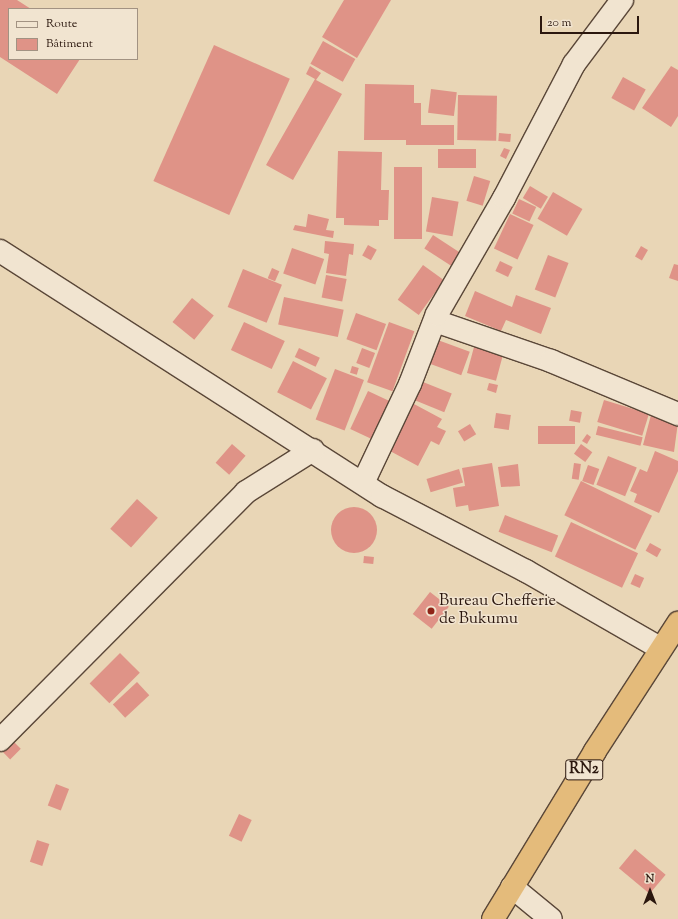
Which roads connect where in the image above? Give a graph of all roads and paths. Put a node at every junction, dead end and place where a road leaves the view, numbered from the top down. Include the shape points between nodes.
1 (622, 0) edge
2 (0, 251) edge
3 (435, 321) junction
4 (678, 414) edge
5 (313, 450) junction
6 (363, 483) junction
7 (678, 623) edge
8 (660, 648) junction
9 (0, 740) edge
10 (512, 887) junction
11 (492, 919) edge
12 (551, 919) edge

1 - 3 street via 574,64 504,198
2 - 5 street
3 - 4 street via 551,361
3 - 6 street via 410,384
5 - 6 street
5 - 9 street via 246,492
6 - 8 street
7 - 8 highway, RN2
8 - 10 highway, RN2
10 - 11 highway, RN2
10 - 12 street

